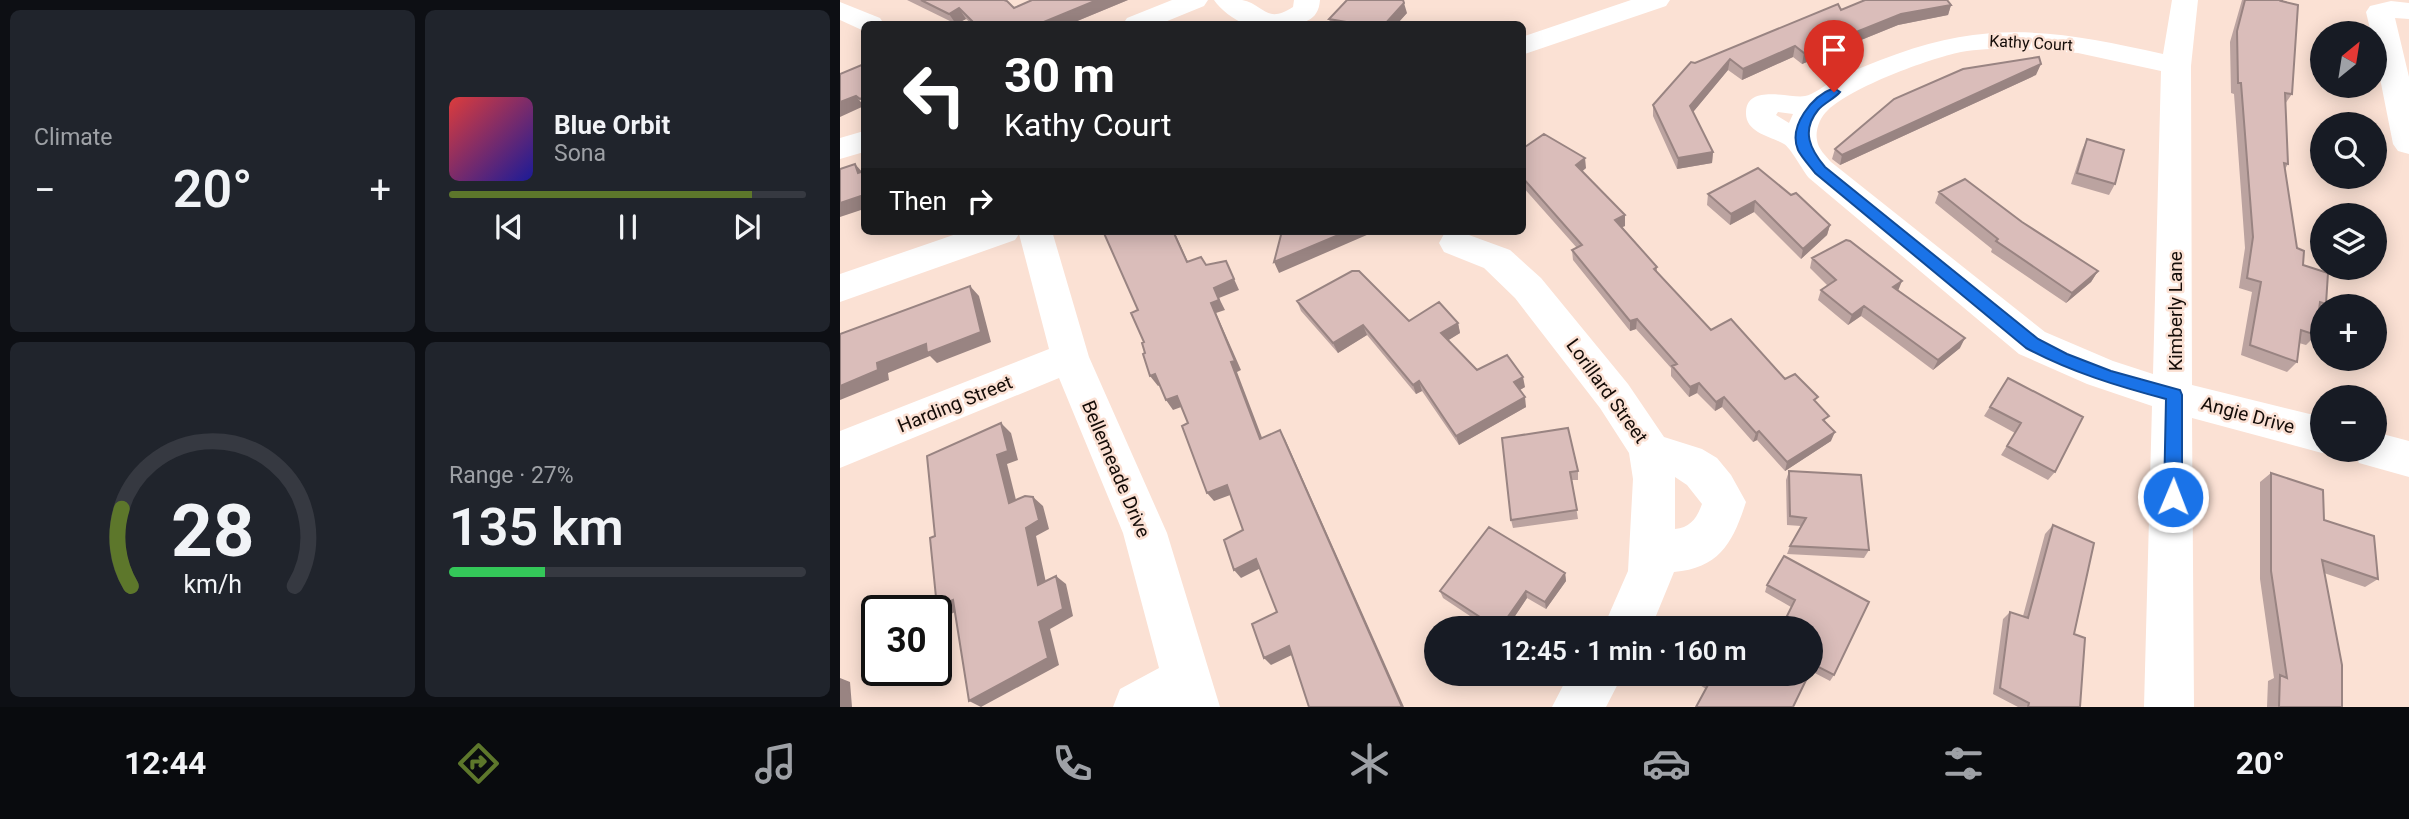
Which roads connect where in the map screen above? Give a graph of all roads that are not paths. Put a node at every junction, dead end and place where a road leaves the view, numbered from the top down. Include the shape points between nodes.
1 (1195, 0) edge
2 (1227, 0) edge
3 (1307, 0) edge
4 (1657, 0) edge
5 (2185, 0) edge
6 (840, 10) edge
7 (2409, 11) edge
8 (864, 21) edge
9 (1144, 21) edge
10 (1262, 21) edge
11 (1287, 21) edge
12 (1526, 46) edge
13 (2176, 65) junction
14 (1814, 107) junction
15 (1801, 137) junction
16 (861, 142) edge
17 (2409, 144) edge
18 (840, 149) edge
19 (992, 235) edge
20 (1036, 235) edge
21 (1455, 243) dead end
22 (840, 288) edge
23 (1070, 357) junction
24 (2174, 395) junction
25 (2310, 432) edge
26 (840, 450) edge
27 (1651, 452) junction
28 (2387, 453) edge
29 (2409, 459) edge
30 (1653, 551) junction
31 (1633, 616) edge
32 (1590, 686) edge
33 (1192, 694) edge
34 (1138, 707) edge
35 (1577, 707) edge
36 (2169, 707) edge

1 - 9 street
2 - 10 street
3 - 11 street via 1306,10
4 - 12 street
5 - 13 street, Kimberly Lane
6 - 8 street
7 - 17 street via 2380,12
13 - 14 street, Kathy Court via 2069,44 1978,41 1912,59 1834,92
13 - 24 street, Kimberly Lane
14 - 15 street
14 - 15 street via 1775,102 1761,108 1761,117 1770,127
15 - 24 street via 1805,151 1820,170 2032,343 2109,377
16 - 18 street
19 - 22 street
20 - 23 street, Bellemeade Drive
21 - 27 street, Lorillard Street via 1497,259 1528,288 1614,396
23 - 26 street, Harding Street
23 - 33 street, Bellemeade Drive via 1145,533
24 - 25 street, Angie Drive
24 - 36 street, Kimberly Lane
27 - 30 street, Lorillard Street
27 - 30 street via 1695,464 1724,502 1716,527 1704,540 1684,551
28 - 29 street
30 - 31 street, Lorillard Street via 1651,572
32 - 35 street
33 - 34 street

